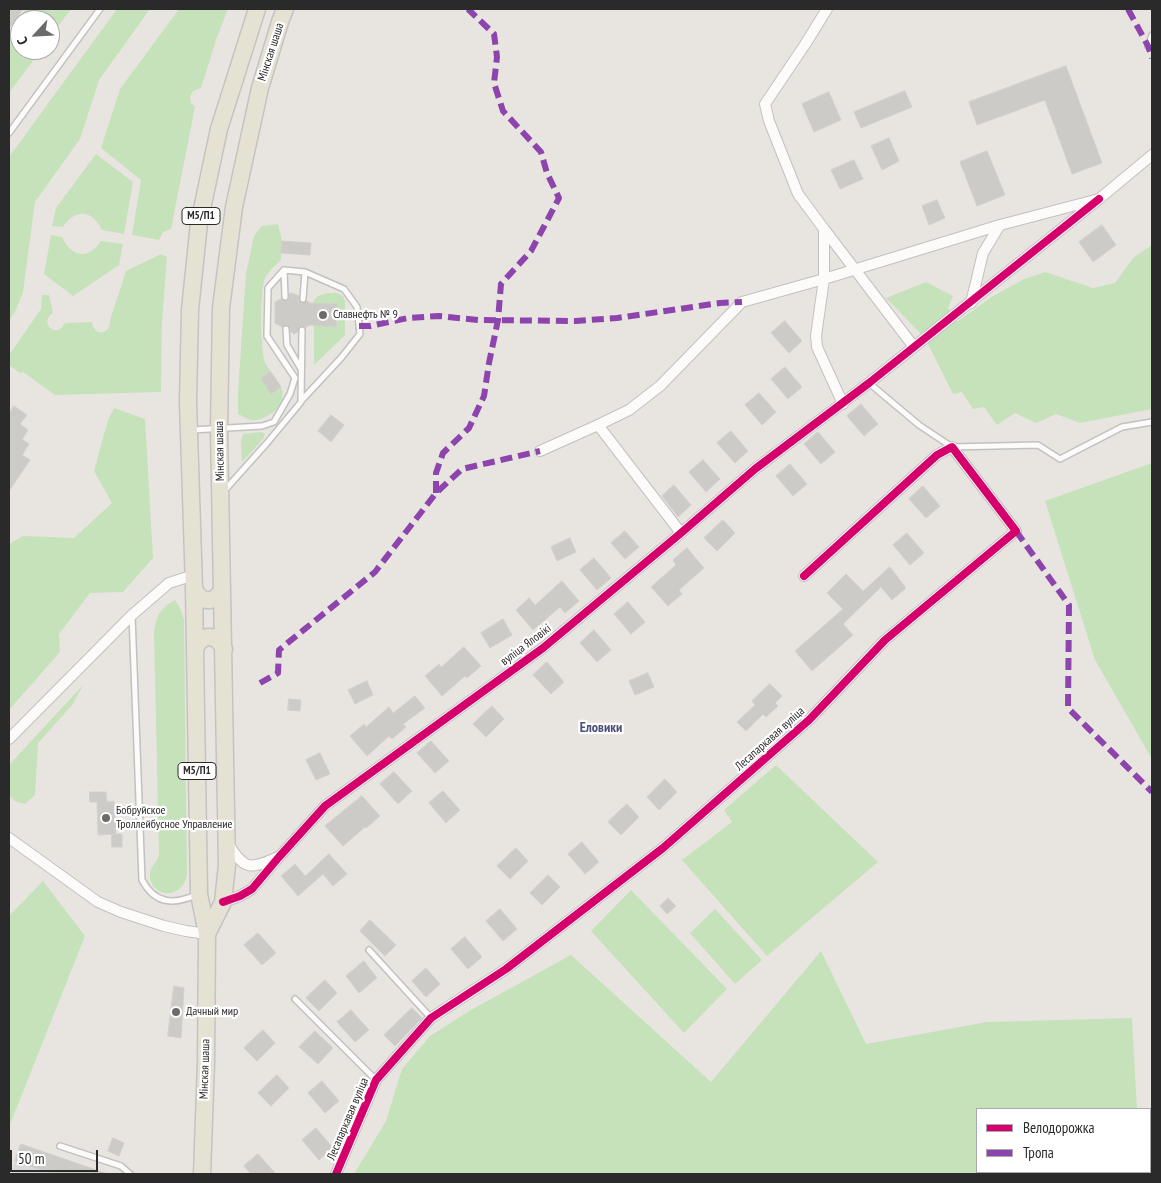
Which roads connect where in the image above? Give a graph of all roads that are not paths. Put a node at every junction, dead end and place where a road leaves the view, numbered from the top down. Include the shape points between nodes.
1 (100, 9) edge
2 (257, 9) edge
3 (827, 9) edge
4 (285, 13) edge
5 (1152, 34) edge
6 (1148, 46) dead end
7 (9, 133) edge
8 (1152, 155) edge
9 (1099, 199) junction
10 (1000, 225) junction
11 (824, 228) junction
12 (854, 269) junction
13 (284, 270) junction
14 (305, 272) junction
15 (824, 279) junction
16 (285, 297) dead end
17 (303, 299) dead end
18 (970, 303) junction
19 (286, 330) dead end
20 (302, 330) dead end
21 (914, 347) junction
22 (301, 370) junction
23 (869, 383) junction
24 (300, 402) junction
25 (843, 404) junction
26 (1152, 422) edge
27 (598, 425) junction
28 (219, 429) junction
29 (189, 430) junction
30 (952, 447) junction
31 (540, 451) dead end
32 (220, 496) junction
33 (681, 533) junction
34 (804, 576) dead end
35 (194, 582) junction
36 (222, 589) junction
37 (132, 615) junction
38 (195, 649) junction
39 (224, 649) junction
40 (9, 739) edge
41 (9, 838) edge
42 (228, 843) junction
43 (279, 857) junction
44 (199, 894) junction
45 (223, 902) junction
46 (207, 934) junction
47 (369, 950) dead end
48 (295, 999) dead end
49 (431, 1018) junction
50 (376, 1080) junction
51 (60, 1146) dead end
52 (130, 1174) edge
53 (202, 1174) edge
54 (336, 1174) edge

1 - 7 lane
2 - 29 main road, М5/П1 via 218,129 199,223 190,310
3 - 11 street via 765,104 798,194
4 - 28 main road, Мінская шаша / М5/П1 via 260,88 234,207 220,308
5 - 6 lane
8 - 9 street, вуліца Яловікі
9 - 10 street
9 - 18 street, вуліца Яловікі
10 - 12 street
10 - 18 street via 983,253
11 - 12 street
11 - 15 street
12 - 15 street
12 - 21 street
13 - 14 lane
13 - 16 lane
13 - 28 lane via 268,288 267,336 294,378 290,394 274,422
14 - 17 lane
14 - 24 lane via 344,289 357,306 360,334
15 - 25 street via 817,347
15 - 27 street via 742,302 660,386 629,410
18 - 21 street, вуліца Яловікі
19 - 22 lane via 287,345
20 - 22 lane
21 - 23 street, вуліца Яловікі
22 - 24 lane
23 - 25 street, вуліца Яловікі
23 - 30 lane via 919,425
24 - 32 lane
25 - 33 street, вуліца Яловікі via 755,469
26 - 30 lane via 1122,427 1060,459 1038,445
27 - 31 street
27 - 33 street
28 - 29 lane
28 - 32 main road, Мінская шаша / М5/П1
29 - 35 main road, М5/П1
30 - 34 street via 937,455
30 - 49 street, Лесапаркавая вуліца via 1016,531 885,640 809,720 663,848 506,969
32 - 36 main road, Мінская шаша / М5/П1
33 - 43 street, вуліца Яловікі via 543,648 325,806
35 - 36 main road via 196,594 205,600 216,598
35 - 37 street via 169,583
35 - 38 main road, М5/П1
36 - 39 main road, Мінская шаша / М5/П1
37 - 40 street
37 - 44 lane via 142,880 152,895 167,901
38 - 39 main road via 201,639 212,637
38 - 44 main road, М5/П1
39 - 42 main road, Мінская шаша / М5/П1
41 - 46 street via 98,902 164,926
42 - 43 street via 245,865 261,865
42 - 45 main road, Мінская шаша / М5/П1
43 - 45 street, вуліца Яловікі via 252,889
44 - 45 main road via 209,905
44 - 46 main road, М5/П1
45 - 46 main road, М5/П1
46 - 53 main road, Мінская шаша / М5/П1
47 - 49 lane
48 - 50 lane
49 - 50 street, Лесапаркавая вуліца
50 - 54 street, Лесапаркавая вуліца
51 - 52 lane via 121,1166

